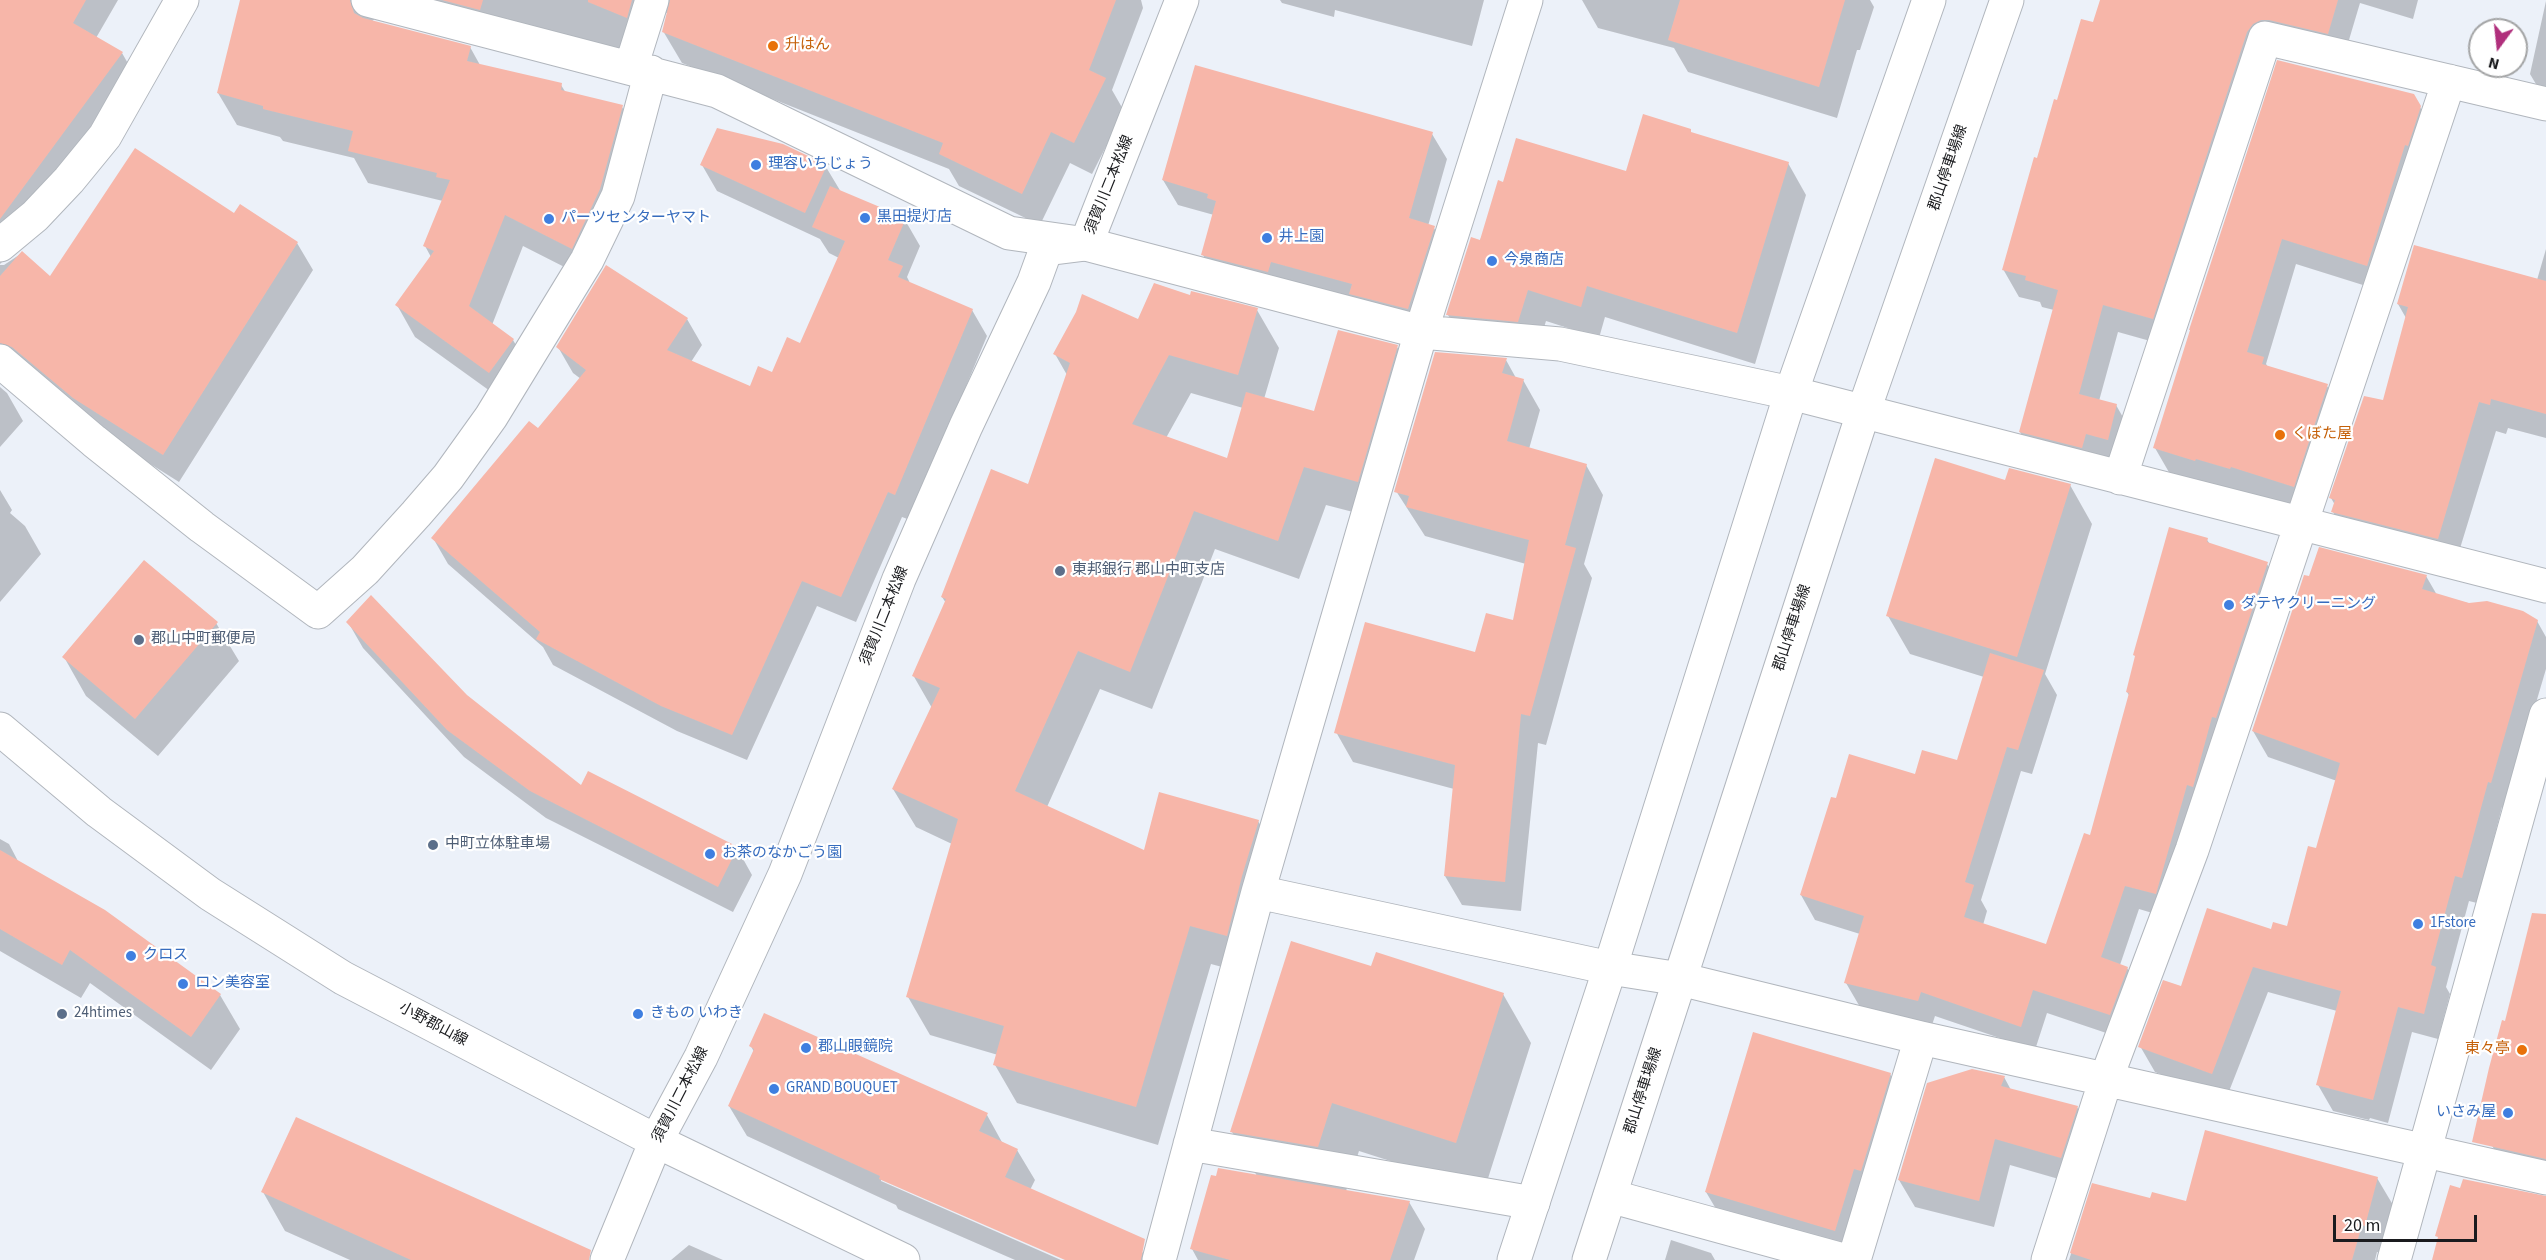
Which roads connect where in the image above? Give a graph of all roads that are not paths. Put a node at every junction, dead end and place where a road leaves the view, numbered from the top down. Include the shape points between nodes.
1 (182, 0) edge
2 (368, 0) edge
3 (652, 0) edge
4 (1182, 0) edge
5 (1526, 0) edge
6 (1929, 0) edge
7 (2007, 0) edge
8 (641, 70) junction
9 (2448, 81) junction
10 (2546, 104) edge
11 (1086, 243) junction
12 (0, 245) edge
13 (1421, 332) junction
14 (0, 361) edge
15 (1791, 393) junction
16 (1864, 410) junction
17 (2120, 478) junction
18 (2301, 524) junction
19 (2546, 586) edge
20 (2546, 715) edge
21 (0, 729) edge
22 (1258, 892) junction
23 (1610, 968) junction
24 (1680, 979) junction
25 (1921, 1038) junction
26 (2106, 1079) junction
27 (656, 1141) junction
28 (1190, 1144) junction
29 (2425, 1150) junction
30 (2546, 1178) edge
31 (1610, 1196) junction
32 (1533, 1203) junction
33 (607, 1260) edge
34 (903, 1260) edge
35 (1159, 1260) edge
36 (1515, 1260) edge
37 (1589, 1260) edge
38 (1843, 1260) edge
39 (1854, 1260) edge
40 (2048, 1260) edge
41 (2394, 1260) edge

1 - 12 street via 105,136 35,216
2 - 8 street
3 - 8 street
4 - 11 street, 須賀川二本松線
5 - 13 street
6 - 15 street
7 - 16 street, 郡山停車場線
8 - 11 street via 717,91 1009,233
8 - 14 street via 618,196 587,260 491,417 448,477 365,570 318,612 202,527
9 - 10 street
9 - 17 street via 2265,38
9 - 18 street
11 - 13 street
11 - 27 street, 須賀川二本松線 via 1046,249 1015,326 899,579 785,874 701,1057
13 - 15 street via 1560,344
13 - 22 street
15 - 16 street
15 - 23 street
16 - 17 street
16 - 24 street, 郡山停車場線
17 - 18 street
18 - 19 street
18 - 26 street via 2196,839
20 - 29 street
21 - 27 street, 小野郡山線 via 99,812 210,894 343,978
22 - 23 street
22 - 28 street
23 - 24 street
23 - 32 street
24 - 25 street
24 - 31 street, 郡山停車場線
25 - 26 street
25 - 39 street
26 - 29 street
26 - 40 street
27 - 33 street, 須賀川二本松線
27 - 34 street, 小野郡山線
28 - 32 street
28 - 35 street
29 - 30 street
29 - 41 street
31 - 37 street, 郡山停車場線
31 - 38 street
32 - 36 street

